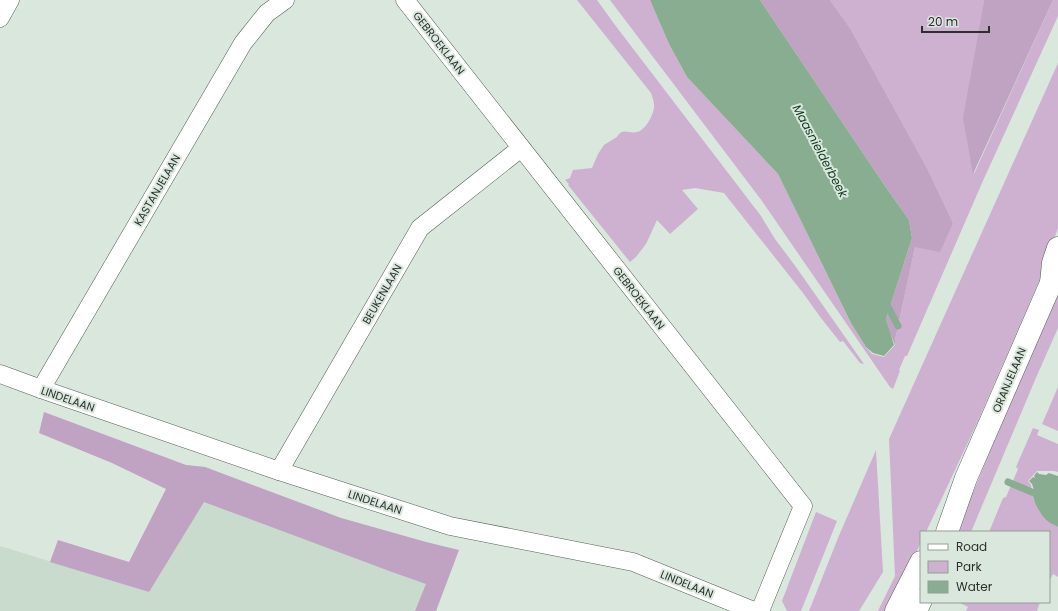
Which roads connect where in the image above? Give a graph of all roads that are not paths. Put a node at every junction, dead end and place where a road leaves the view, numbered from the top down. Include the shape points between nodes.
1 (10, 0) edge
2 (285, 0) edge
3 (405, 0) edge
4 (0, 18) edge
5 (521, 148) junction
6 (1058, 248) edge
7 (1054, 276) edge
8 (0, 374) edge
9 (40, 389) junction
10 (279, 471) junction
11 (966, 478) junction
12 (937, 531) edge
13 (947, 531) edge
14 (920, 564) edge
15 (754, 611) edge
16 (760, 611) edge
17 (896, 611) edge

1 - 4 street
2 - 9 street, KASTANJELAAN via 267,13 243,43
3 - 5 street, GEBROEKLAAN
5 - 10 street, BEUKENLAAN via 420,228
5 - 16 street, GEBROEKLAAN via 802,506
6 - 7 street, ORANJELAAN via 1053,263
7 - 11 street, ORANJELAAN
8 - 9 street, LINDELAAN
9 - 10 street, LINDELAAN
10 - 15 street, LINDELAAN via 450,526 633,562
11 - 12 street, ORANJELAAN
11 - 13 street, ORANJELAAN
14 - 17 street

